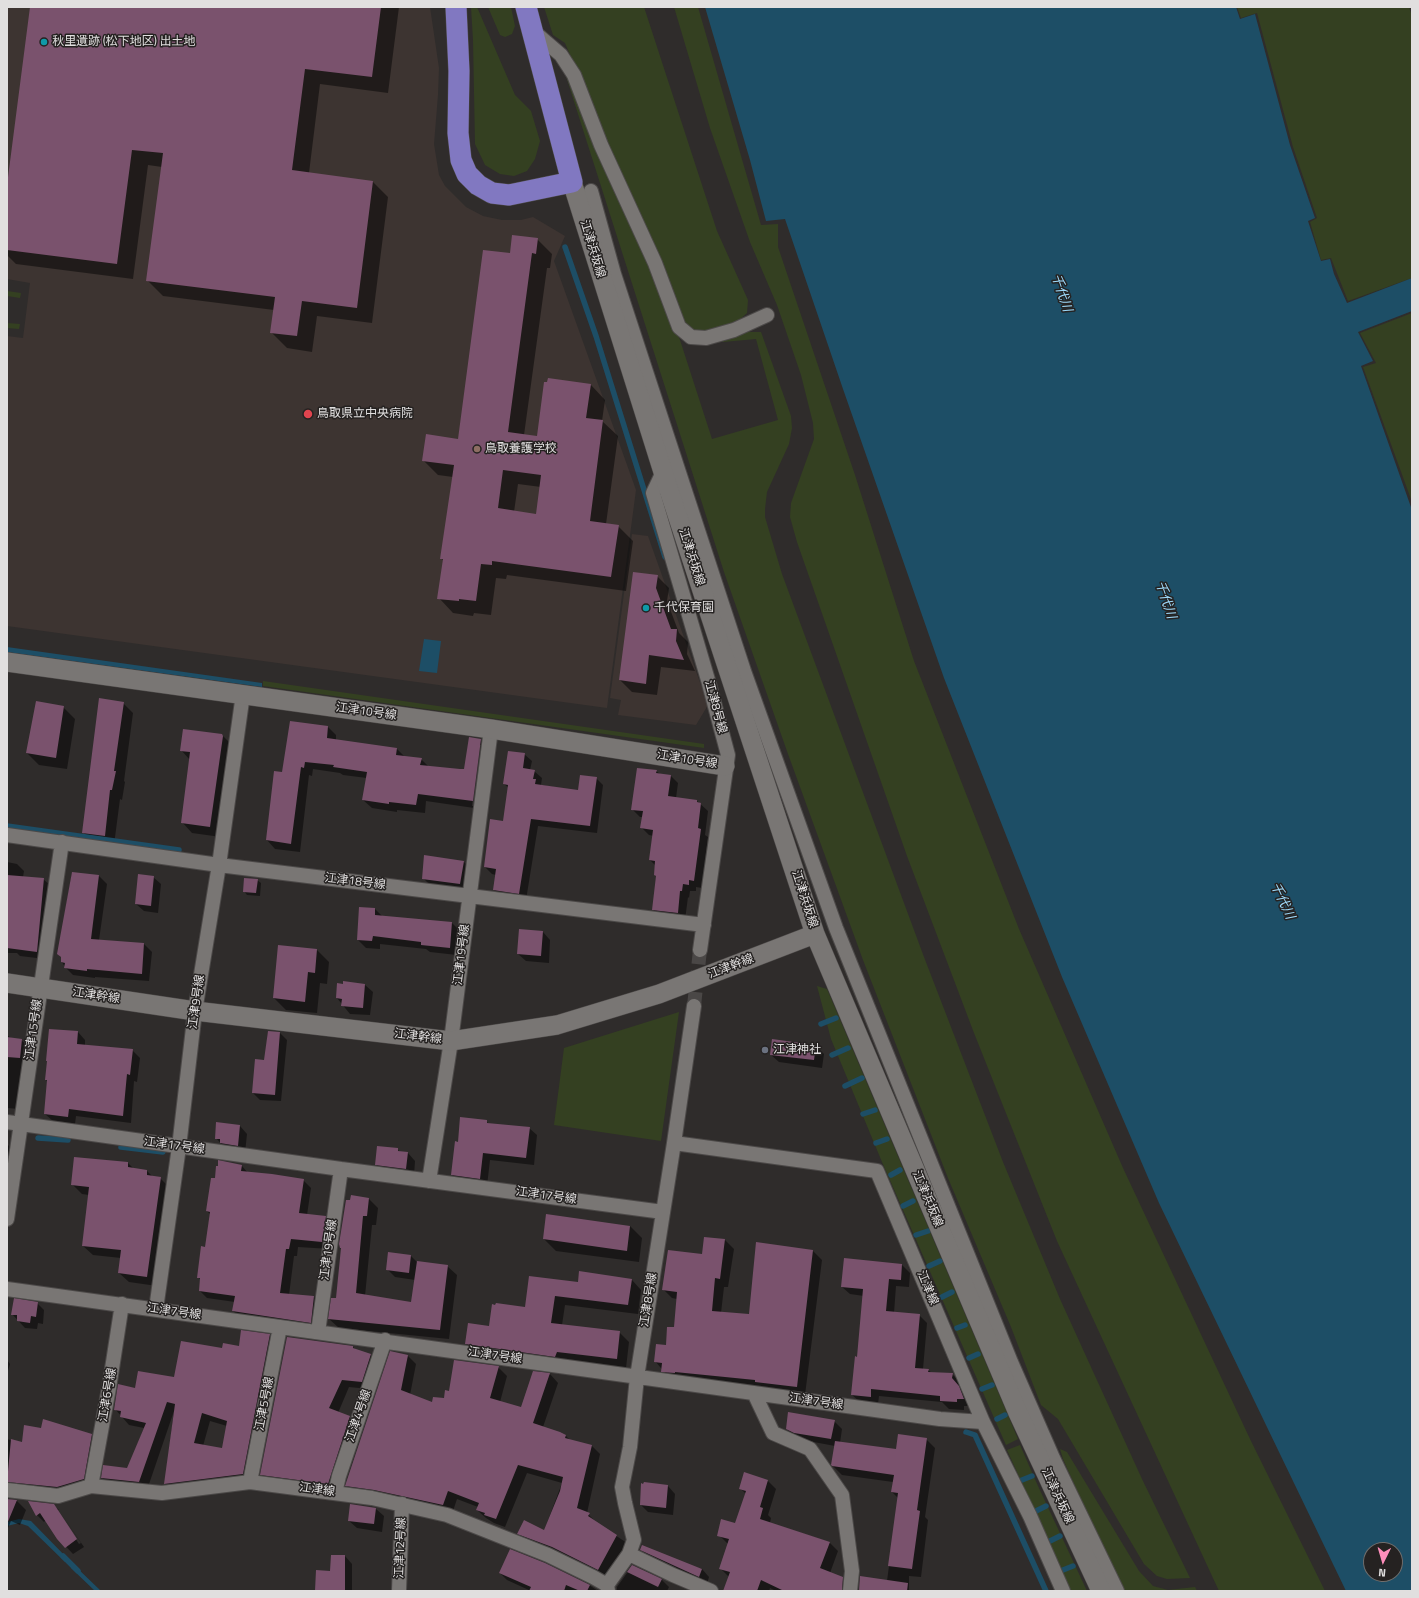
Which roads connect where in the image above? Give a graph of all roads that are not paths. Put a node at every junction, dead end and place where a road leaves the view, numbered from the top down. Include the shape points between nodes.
1 (456, 7) edge
2 (526, 7) edge
3 (531, 28) junction
4 (572, 182) junction
5 (591, 191) dead end
6 (767, 315) dead end
7 (663, 472) junction
8 (7, 662) edge
9 (243, 694) junction
10 (491, 729) junction
11 (725, 766) junction
12 (7, 835) edge
13 (62, 842) junction
14 (219, 865) junction
15 (469, 895) junction
16 (704, 925) junction
17 (815, 934) junction
18 (700, 950) tunnel mouth
19 (7, 983) edge
20 (40, 988) junction
21 (694, 1006) tunnel mouth
22 (195, 1011) junction
23 (451, 1041) junction
24 (14, 1123) edge
25 (674, 1143) junction
26 (179, 1147) junction
27 (341, 1169) junction
28 (429, 1181) junction
29 (663, 1212) junction
30 (7, 1219) edge
31 (7, 1289) edge
32 (122, 1304) junction
33 (156, 1310) junction
34 (280, 1327) junction
35 (318, 1332) junction
36 (385, 1340) junction
37 (637, 1377) junction
38 (754, 1393) junction
39 (983, 1422) junction
40 (250, 1482) junction
41 (91, 1486) junction
42 (7, 1490) edge
43 (335, 1493) junction
44 (402, 1504) junction
45 (629, 1554) junction
46 (607, 1588) edge
47 (707, 1590) edge
48 (399, 1591) edge
49 (850, 1591) edge
50 (1063, 1591) edge
51 (1101, 1591) edge
52 (1117, 1591) edge

1 - 4 main road via 459,143 461,160 467,174 484,190 500,194 521,193
2 - 3 main road
3 - 4 main road
3 - 6 street via 560,55 574,75 601,145 655,263 679,327 691,337 706,338 734,330
4 - 7 street, 江津浜坂線
5 - 52 street via 614,274 742,664 836,928 1011,1362 1053,1458
7 - 11 street, 江津8号線 via 653,493 722,730 728,755
7 - 17 street, 江津浜坂線
8 - 9 street, 江津10号線
9 - 10 street, 江津10号線
9 - 14 street, 江津9号線
10 - 11 street, 江津10号線
10 - 15 street, 江津19号線
11 - 16 street, 江津8号線
12 - 13 street, 江津18号線
13 - 14 street, 江津18号線
13 - 20 street, 江津15号線
14 - 15 street, 江津18号線
14 - 22 street, 江津9号線
15 - 16 street, 江津18号線
15 - 23 street, 江津19号線
16 - 18 street, 江津8号線
17 - 23 street, 江津幹線 via 659,994 557,1025
17 - 51 street, 江津浜坂線 via 1018,1413
19 - 20 street, 江津幹線
20 - 22 street, 江津幹線
20 - 24 street, 江津15号線
21 - 25 street, 江津8号線
22 - 23 street, 江津幹線
22 - 26 street, 江津9号線
23 - 28 street, 江津19号線
24 - 26 street, 江津17号線
24 - 30 street, 江津15号線
25 - 29 street, 江津8号線
25 - 39 street, 江津線 via 877,1171
26 - 27 street, 江津17号線
26 - 33 street, 江津9号線
27 - 28 street, 江津17号線
27 - 35 street, 江津19号線
28 - 29 street, 江津17号線
29 - 37 street, 江津8号線
31 - 32 street, 江津7号線
32 - 33 street, 江津7号線
32 - 41 street, 江津6号線
33 - 34 street, 江津7号線
34 - 35 street, 江津7号線
34 - 40 street, 江津5号線
35 - 36 street, 江津7号線
36 - 37 street, 江津7号線
36 - 43 street, 江津4号線
37 - 38 street, 江津7号線
37 - 45 street, 江津8号線 via 630,1447 622,1487 634,1540
38 - 39 street, 江津7号線 via 940,1419
38 - 49 street via 773,1433 810,1449 842,1495 852,1571
39 - 50 street, 江津線 via 1030,1516
40 - 41 street, 江津線 via 162,1493
40 - 43 street, 江津線
41 - 42 street, 江津線 via 58,1496
43 - 44 street, 江津線
44 - 46 street, 江津線 via 447,1515 548,1554 593,1576
44 - 48 street, 江津12号線
45 - 46 street, 江津8号線
45 - 47 street

